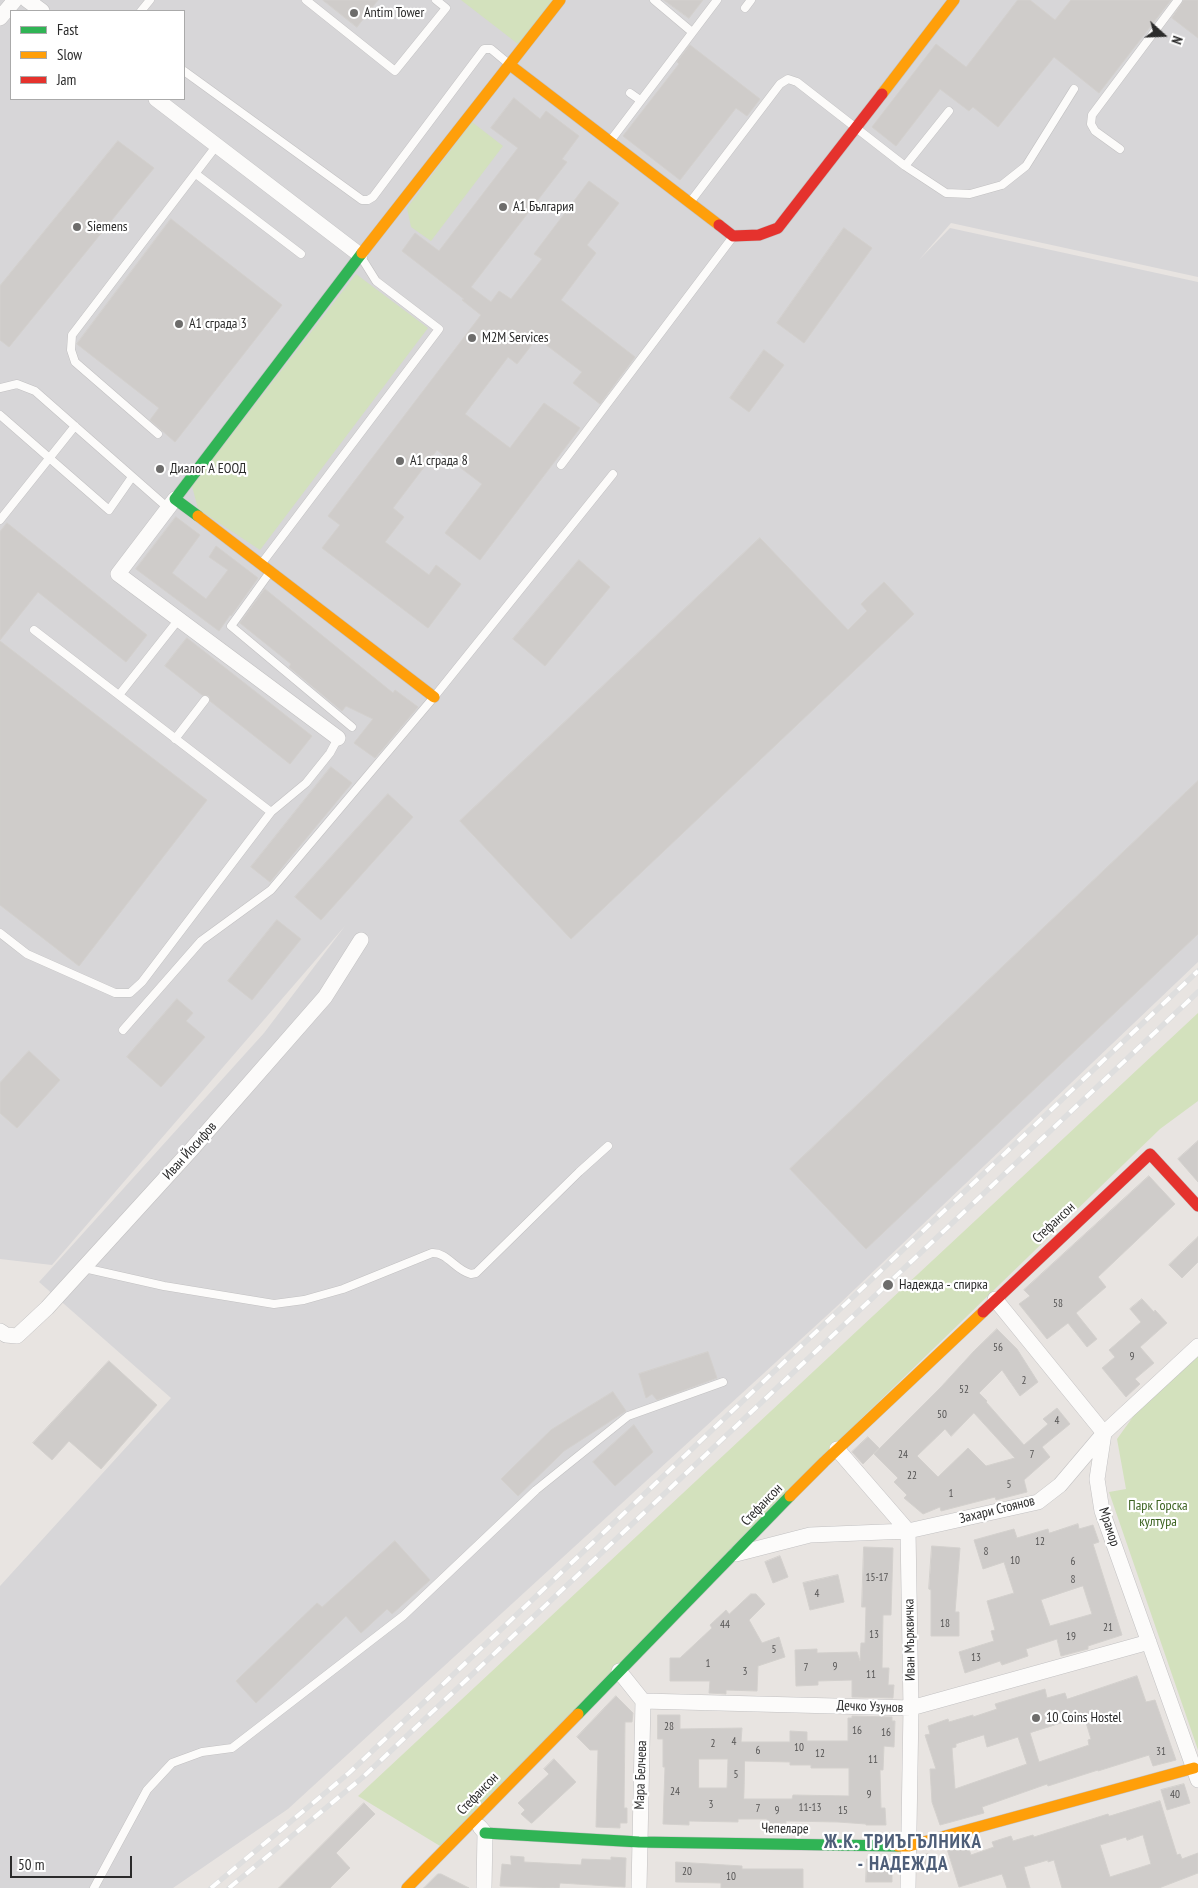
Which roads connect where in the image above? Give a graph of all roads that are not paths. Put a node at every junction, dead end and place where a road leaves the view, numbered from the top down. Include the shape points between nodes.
1 (15, 0) edge
2 (27, 0) edge
3 (150, 0) edge
4 (306, 0) edge
5 (436, 0) edge
6 (560, 0) edge
7 (654, 0) edge
8 (717, 0) edge
9 (751, 0) edge
10 (954, 0) edge
11 (1178, 0) edge
12 (745, 8) dead end
13 (41, 10) edge
14 (142, 10) edge
15 (0, 18) edge
16 (692, 32) junction
17 (510, 65) junction
18 (185, 72) edge
19 (1074, 89) dead end
20 (630, 92) dead end
21 (157, 100) edge
22 (640, 100) junction
23 (949, 111) dead end
24 (856, 127) junction
25 (610, 142) junction
26 (217, 146) junction
27 (1120, 150) dead end
28 (905, 166) junction
29 (196, 174) junction
30 (690, 203) junction
31 (733, 236) junction
32 (301, 254) dead end
33 (360, 255) junction
34 (0, 388) edge
35 (0, 415) edge
36 (75, 426) junction
37 (158, 434) dead end
38 (50, 458) junction
39 (561, 465) dead end
40 (613, 474) dead end
41 (132, 477) junction
42 (171, 504) junction
43 (0, 520) edge
44 (265, 569) junction
45 (179, 619) junction
46 (34, 630) dead end
47 (118, 695) junction
48 (434, 697) junction
49 (205, 700) dead end
50 (352, 727) dead end
51 (338, 738) joint
52 (175, 739) junction
53 (271, 812) junction
54 (0, 933) edge
55 (361, 940) dead end
56 (123, 1030) dead end
57 (608, 1146) dead end
58 (1198, 1206) edge
59 (84, 1268) junction
60 (995, 1299) junction
61 (0, 1331) edge
62 (1198, 1346) edge
63 (723, 1382) dead end
64 (1104, 1433) junction
65 (837, 1449) junction
66 (908, 1531) junction
67 (736, 1554) junction
68 (1148, 1642) junction
69 (619, 1671) junction
70 (643, 1701) junction
71 (911, 1708) junction
72 (1196, 1774) edge
73 (473, 1820) junction
74 (485, 1833) junction
75 (639, 1842) junction
76 (908, 1846) junction
77 (94, 1888) edge
78 (407, 1888) edge
79 (484, 1888) edge
80 (639, 1888) edge
81 (908, 1888) edge

1 - 15 street
2 - 13 street
3 - 14 lane
4 - 5 lane via 395,71 446,8
6 - 17 street
7 - 16 lane
8 - 16 lane
9 - 12 lane
10 - 24 street
11 - 27 lane via 1092,115 1091,124 1095,131
16 - 22 lane
17 - 18 lane via 491,49 484,49 368,200 362,200
17 - 25 street
17 - 33 street
19 - 28 lane via 1026,166 1002,185 970,194 946,193
20 - 22 lane
21 - 26 street
22 - 25 lane
23 - 28 lane
24 - 28 lane
24 - 30 lane via 798,82 793,79 784,81
24 - 31 street via 778,228 759,236
25 - 30 street
26 - 29 lane
26 - 33 street
29 - 32 lane
29 - 37 lane via 72,335 71,350 75,362
30 - 31 street
31 - 39 lane
33 - 42 street
33 - 44 lane via 376,281 439,329
34 - 36 lane via 17,384 35,391
35 - 38 lane
36 - 38 lane
36 - 41 lane
38 - 41 lane via 109,510
38 - 43 lane
40 - 48 lane
41 - 42 lane
42 - 44 street
42 - 45 street via 118,574
44 - 48 street
44 - 50 lane via 231,626
45 - 47 lane
45 - 51 street
46 - 47 lane
47 - 52 lane
48 - 56 lane via 272,890 202,941
49 - 52 lane
51 - 53 lane via 306,783
52 - 53 lane
53 - 54 lane via 142,982 130,993 115,993 27,954
55 - 59 street, Иван Йосифов via 325,997
57 - 59 lane via 471,1274 442,1255 432,1253 343,1289 274,1304 164,1286
58 - 60 street, Стефансон via 1150,1154
59 - 61 street, Иван Йосифов via 17,1336
60 - 64 street
60 - 65 street, Стефансон
62 - 64 street, Захари Стоянов
63 - 77 lane via 628,1416 536,1490 403,1616 232,1748 202,1752 172,1762 147,1790
64 - 66 street, Захари Стоянов via 1060,1485 1038,1502
64 - 68 street, Мрамор via 1097,1479 1102,1511
65 - 66 street
65 - 67 street, Стефансон
66 - 67 street, Захари Стоянов via 810,1535
66 - 71 street, Иван Мърквичка
67 - 69 street, Стефансон
68 - 71 street, Дечко Узунов
68 - 72 street, Мрамор
69 - 70 street
69 - 73 street, Стефансон
70 - 71 street, Дечко Узунов
70 - 75 street, Мара Белчева
71 - 76 street, Иван Мърквичка
72 - 76 street, Чепеларе
73 - 74 street
73 - 78 street, Стефансон
74 - 75 street, Чепеларе
74 - 79 street
75 - 76 street, Чепеларе
75 - 80 street, Мара Белчева
76 - 81 street, Иван Мърквичка

